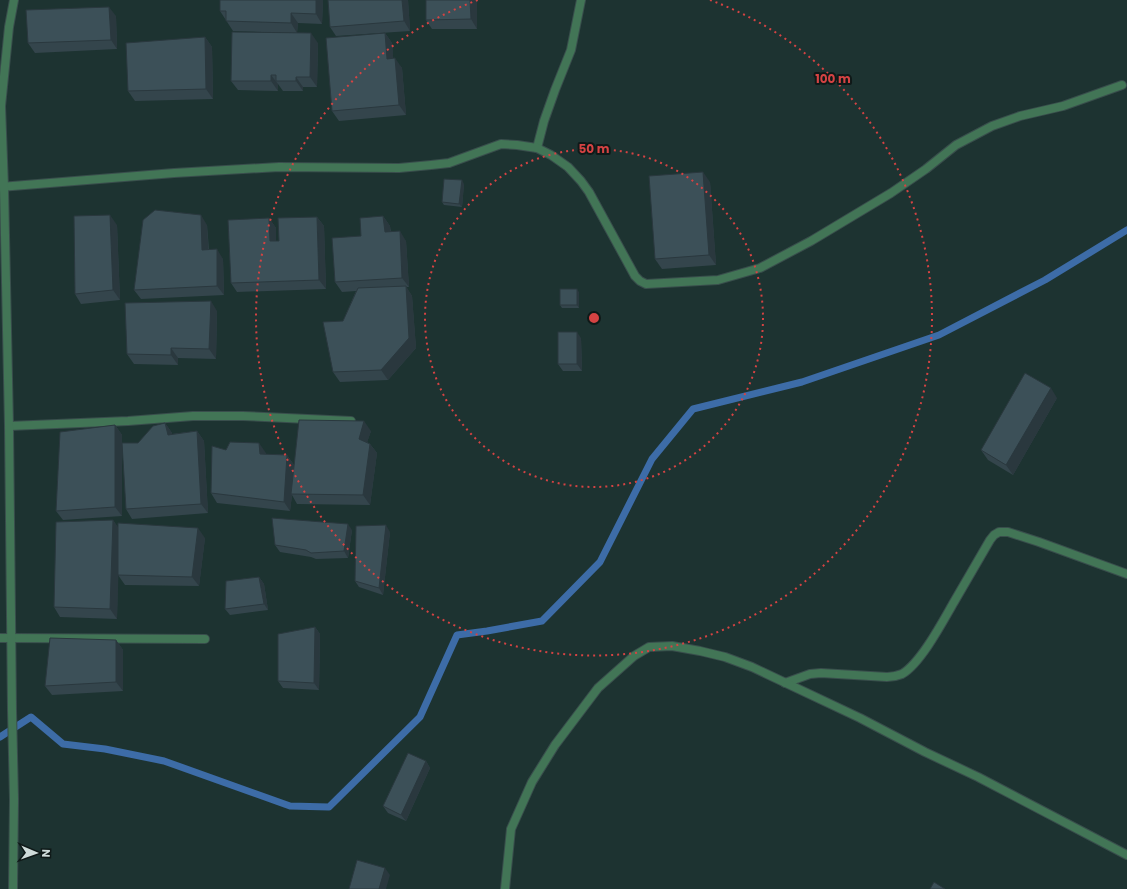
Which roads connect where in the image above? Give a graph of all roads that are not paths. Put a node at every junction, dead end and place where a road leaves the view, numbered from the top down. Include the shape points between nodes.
1 (14, 0) edge
2 (581, 0) edge
3 (1122, 84) dead end
4 (537, 148) junction
5 (2, 187) edge
6 (358, 422) edge
7 (9, 426) junction
8 (1127, 574) edge
9 (0, 638) edge
10 (11, 638) junction
11 (205, 639) dead end
12 (785, 683) junction
13 (1127, 855) edge
14 (13, 889) edge
15 (505, 889) edge

1 - 5 street via 1,106
2 - 4 street via 571,50 544,121
3 - 4 street via 1063,106 1020,116 992,126 956,144 897,189 811,241 760,268 718,280 646,284 640,282 581,181 568,167
4 - 5 street via 501,144 449,163 399,168 279,167
5 - 7 street
6 - 7 street via 193,416
7 - 10 street
8 - 12 street via 1039,542 1008,532 999,532 990,540 920,657 902,673 887,677 821,673
9 - 10 street
10 - 11 street
10 - 14 street
12 - 13 street via 978,777
12 - 15 street via 752,667 700,651 672,646 649,647 634,656 598,688 555,745 532,782 511,829

